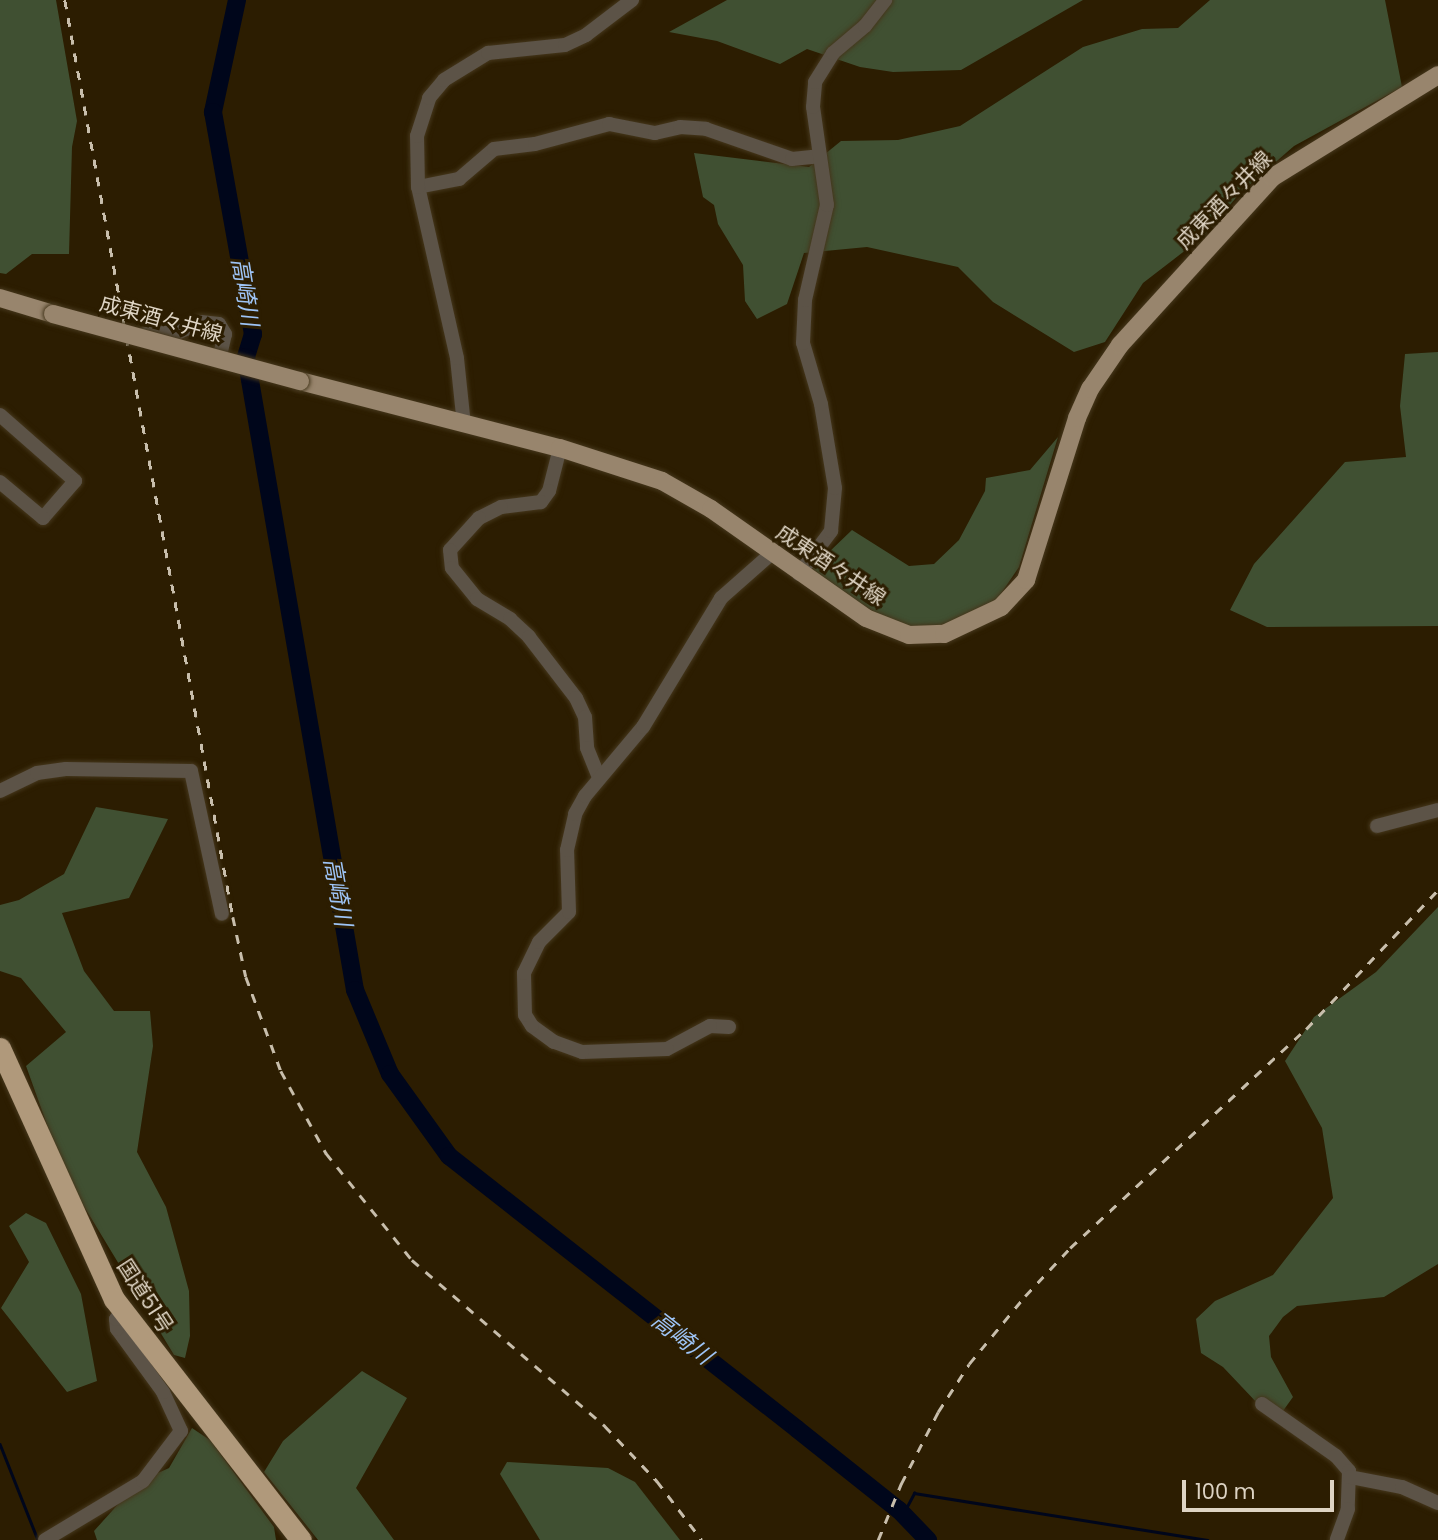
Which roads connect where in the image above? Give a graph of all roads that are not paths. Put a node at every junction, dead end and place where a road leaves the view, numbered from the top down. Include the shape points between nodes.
1 (632, 0) edge
2 (885, 0) edge
3 (1438, 75) edge
4 (819, 156) junction
5 (418, 187) junction
6 (4, 304) edge
7 (145, 334) dead end
8 (219, 359) junction
9 (0, 415) edge
10 (464, 425) junction
11 (560, 448) junction
12 (0, 482) edge
13 (772, 553) junction
14 (799, 574) junction
15 (599, 777) junction
16 (0, 791) edge
17 (1438, 810) edge
18 (1377, 826) dead end
19 (222, 914) dead end
20 (729, 1027) dead end
21 (0, 1048) edge
22 (123, 1311) junction
23 (1262, 1404) dead end
24 (1350, 1476) junction
25 (1438, 1503) edge
26 (45, 1540) edge
27 (301, 1540) edge
28 (1336, 1540) edge

1 - 5 street via 565,45 488,53 444,80 429,98 419,126
2 - 4 street via 833,53 815,82
3 - 14 main road, 成東酒々井線 via 1273,177 1120,345 1090,389 1077,418 1026,580 1001,607 944,634 909,635 866,618
4 - 5 street via 792,159 706,129 680,127 655,133 609,124 535,144 494,149 460,179
4 - 14 street via 827,205 805,300 803,343 821,404 835,488 831,531
5 - 10 street via 457,358
6 - 8 main road, 成東酒々井線, bridge
7 - 8 street via 179,332 208,321 219,324 225,334
8 - 10 main road, 成東酒々井線, bridge
9 - 12 street via 75,481 43,518
10 - 11 main road, 成東酒々井線
11 - 13 main road, 成東酒々井線 via 662,481
11 - 15 street via 549,491 541,502 501,508 479,518 450,550 452,568 477,599 529,637 576,698
13 - 14 main road, 成東酒々井線
13 - 15 street via 721,598 643,727
15 - 20 street via 570,830 565,870 569,912 539,942 524,973 525,1014 532,1026 554,1042 603,1054 667,1049 710,1026
16 - 19 street via 37,774 66,769 191,771
17 - 18 street
21 - 22 highway, 国道51号 via 92,1257
22 - 26 street via 116,1319 117,1329 163,1392 181,1431 161,1462 134,1488
22 - 27 highway, 国道51号
23 - 24 street via 1336,1455
24 - 25 street via 1402,1487
24 - 28 street via 1348,1509

